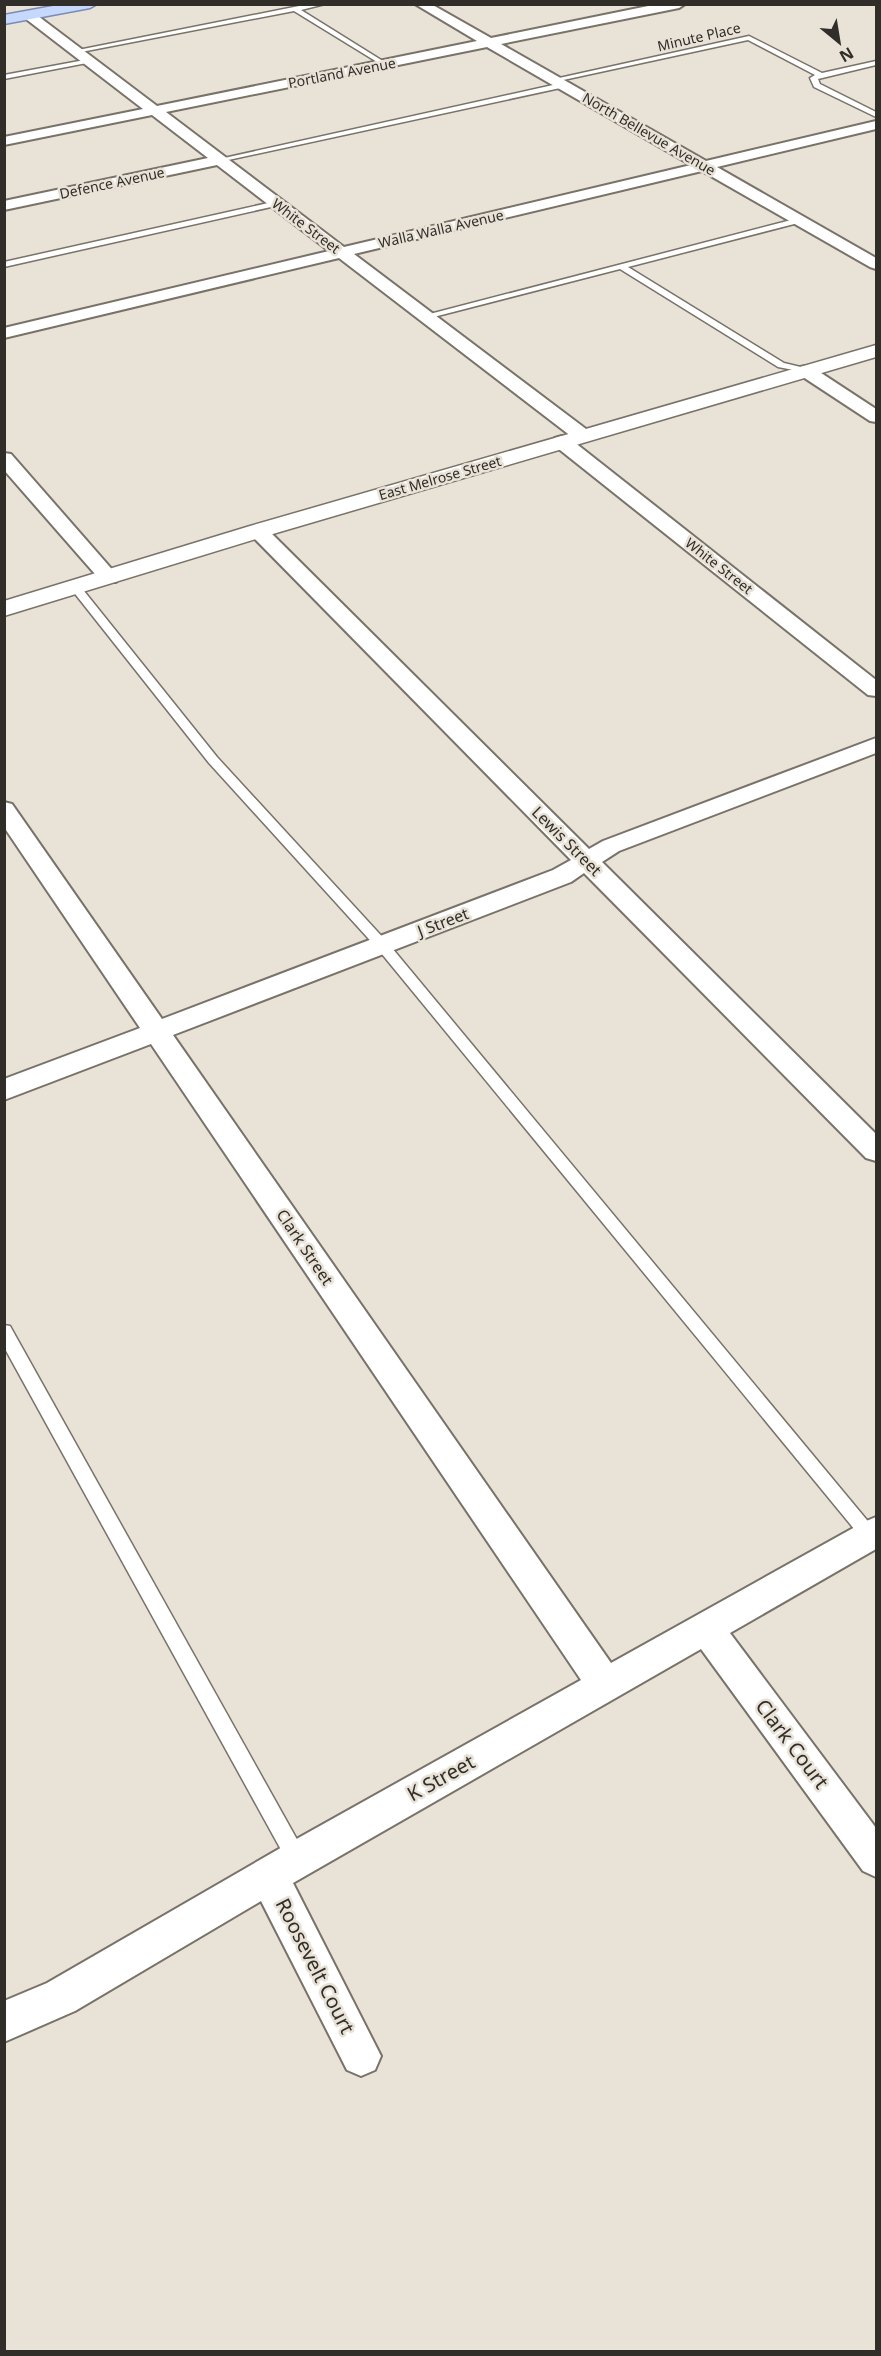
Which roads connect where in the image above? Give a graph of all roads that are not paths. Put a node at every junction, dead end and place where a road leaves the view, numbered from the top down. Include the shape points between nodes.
1 (90, 4) edge
2 (288, 4) edge
3 (322, 4) edge
4 (422, 4) edge
5 (679, 4) edge
6 (72, 6) edge
7 (296, 9) junction
8 (30, 16) junction
9 (4, 20) edge
10 (489, 43) junction
11 (76, 51) junction
12 (90, 61) junction
13 (876, 63) edge
14 (384, 64) junction
15 (820, 75) junction
16 (4, 77) edge
17 (558, 82) junction
18 (155, 111) junction
19 (876, 115) edge
20 (876, 125) edge
21 (4, 141) edge
22 (219, 160) junction
23 (705, 166) junction
24 (277, 203) junction
25 (4, 206) edge
26 (799, 220) junction
27 (342, 253) junction
28 (876, 264) edge
29 (4, 265) edge
30 (621, 266) junction
31 (426, 316) junction
32 (4, 333) edge
33 (876, 351) edge
34 (806, 371) junction
35 (876, 417) edge
36 (573, 439) junction
37 (4, 458) edge
38 (258, 531) junction
39 (109, 578) junction
40 (76, 588) junction
41 (4, 609) edge
42 (876, 690) edge
43 (876, 745) edge
44 (4, 809) edge
45 (588, 861) junction
46 (382, 945) junction
47 (157, 1031) junction
48 (4, 1090) edge
49 (876, 1150) edge
50 (4, 1330) edge
51 (873, 1534) edge
52 (707, 1629) junction
53 (606, 1686) junction
54 (876, 1858) edge
55 (283, 1868) junction
56 (4, 2022) edge
57 (361, 2056) dead end

1 - 6 main road
2 - 7 lane
3 - 7 lane
4 - 10 street, North Bellevue Avenue
5 - 10 street, Portland Avenue
6 - 8 main road
7 - 11 lane
7 - 14 lane
8 - 9 main road
8 - 11 street, White Street
10 - 14 street, Portland Avenue
10 - 17 street, North Bellevue Avenue
11 - 12 street, White Street
12 - 16 lane
12 - 18 street, White Street
13 - 15 lane
14 - 18 street, Portland Avenue
15 - 17 lane, Minute Place via 749,38
15 - 19 lane via 814,78 817,85
17 - 22 lane, Minute Place
17 - 23 street, North Bellevue Avenue
18 - 21 street, Portland Avenue
18 - 22 street, White Street
20 - 23 street, Walla Walla Avenue
22 - 24 street, White Street
22 - 25 street, Defence Avenue
23 - 26 street, North Bellevue Avenue
23 - 27 street, Walla Walla Avenue
24 - 27 street, White Street
24 - 29 lane
26 - 28 street, North Bellevue Avenue
26 - 30 lane
27 - 31 street, White Street
27 - 32 street, Walla Walla Avenue
30 - 31 lane
30 - 34 lane via 781,365
31 - 36 street, White Street
33 - 34 main road, East Melrose Street
34 - 35 street
34 - 36 main road, East Melrose Street
36 - 38 main road, East Melrose Street
36 - 42 street, White Street
37 - 39 street
38 - 39 main road, East Melrose Street
38 - 45 street, Lewis Street
39 - 40 main road, East Melrose Street
40 - 41 main road, East Melrose Street
40 - 46 lane via 213,760
43 - 45 street, J Street via 611,846
44 - 47 street, Clark Street
45 - 46 street, J Street via 562,876
45 - 49 street, Lewis Street
46 - 47 street, J Street
46 - 51 lane
47 - 48 street, J Street
47 - 53 street, Clark Street
50 - 55 lane
51 - 52 street, K Street
52 - 53 street, K Street
52 - 54 street, Clark Court
53 - 55 street, K Street
55 - 56 street, K Street via 61,1996
55 - 57 street, Roosevelt Court

